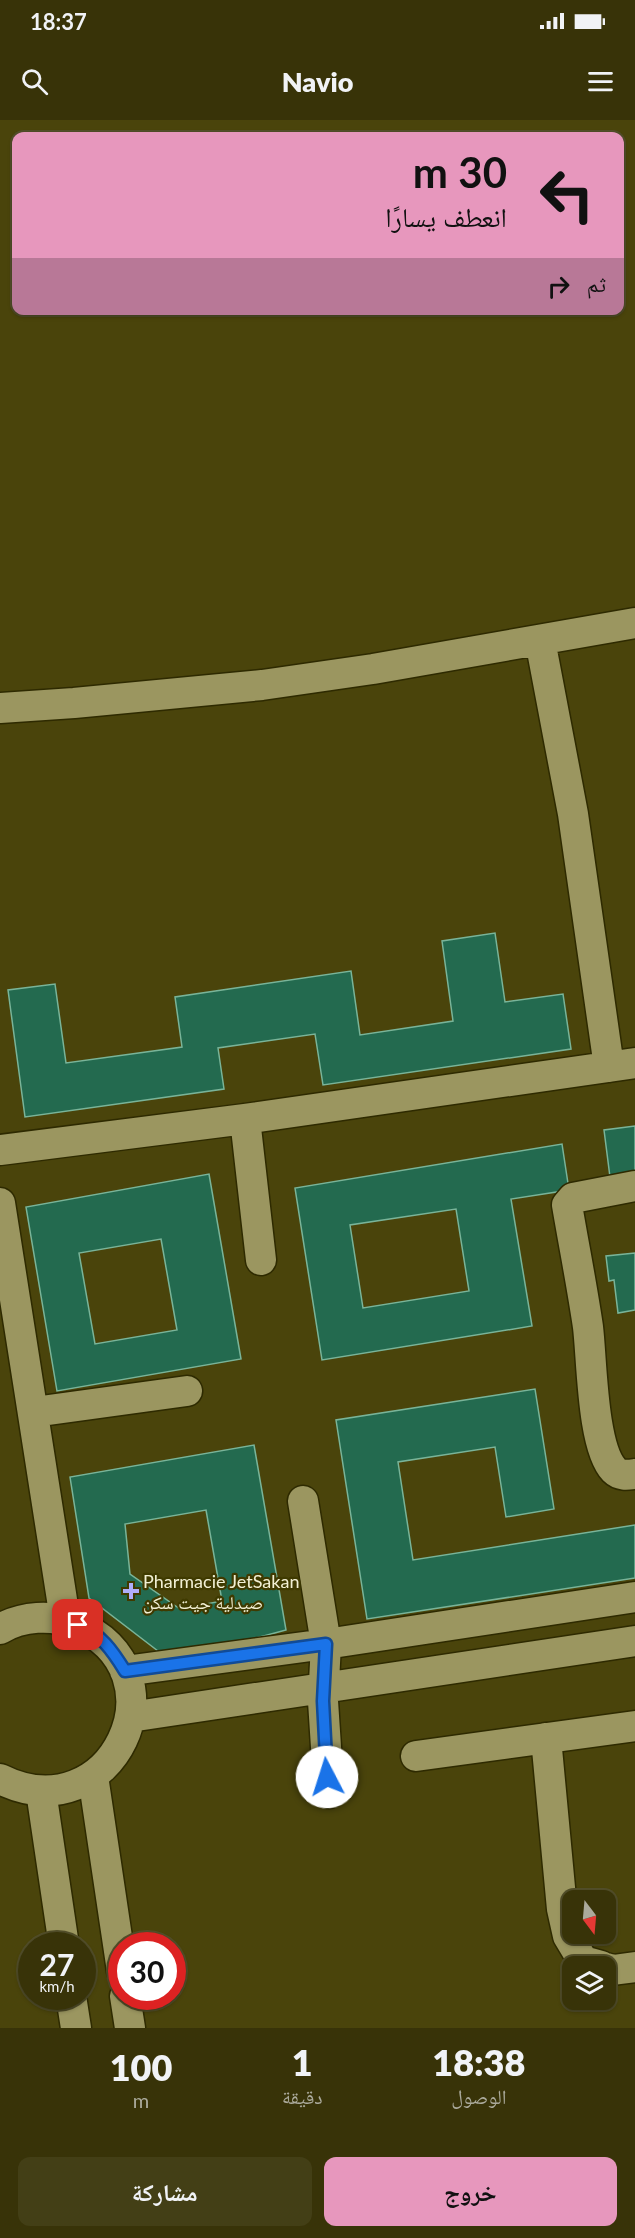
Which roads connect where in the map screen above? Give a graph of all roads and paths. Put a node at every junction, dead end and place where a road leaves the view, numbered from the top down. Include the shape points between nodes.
1 (635, 623) edge
2 (540, 639) junction
3 (0, 708) edge
4 (622, 1065) edge
5 (245, 1119) junction
6 (0, 1150) edge
7 (635, 1186) edge
8 (0, 1203) edge
9 (261, 1260) dead end
10 (187, 1391) dead end
11 (34, 1412) junction
12 (635, 1474) edge
13 (303, 1501) dead end
14 (635, 1597) edge
15 (65, 1619) junction
16 (1, 1623) edge
17 (635, 1641) edge
18 (326, 1644) junction
19 (125, 1671) junction
20 (324, 1688) junction
21 (130, 1717) junction
22 (635, 1726) edge
23 (546, 1738) junction
24 (416, 1756) dead end
25 (93, 1776) junction
26 (0, 1779) edge
27 (40, 1791) junction
28 (329, 1793) dead end
29 (62, 1932) edge
30 (116, 1932) edge
31 (580, 1956) edge
32 (635, 1967) edge
33 (616, 1970) edge
34 (74, 2010) edge
35 (127, 2010) edge
36 (76, 2028) edge
37 (130, 2028) edge

1 - 2 street
2 - 3 street via 262,685
2 - 4 street
4 - 5 street
5 - 6 street
5 - 9 street
7 - 12 street via 573,1198 567,1205 588,1329 598,1433 615,1472
8 - 11 street
10 - 11 street
11 - 15 street
13 - 18 street
14 - 18 street
15 - 16 street via 44,1617
15 - 19 street via 90,1630 111,1647
17 - 20 street
18 - 19 street
18 - 20 street
19 - 21 street via 132,1701
20 - 21 street
20 - 28 street
21 - 25 street via 118,1751
22 - 23 street
23 - 24 street
23 - 31 street via 562,1909 568,1936
25 - 27 street via 68,1788
25 - 30 street
26 - 27 street
27 - 29 street
32 - 33 street
34 - 36 street
35 - 37 street

